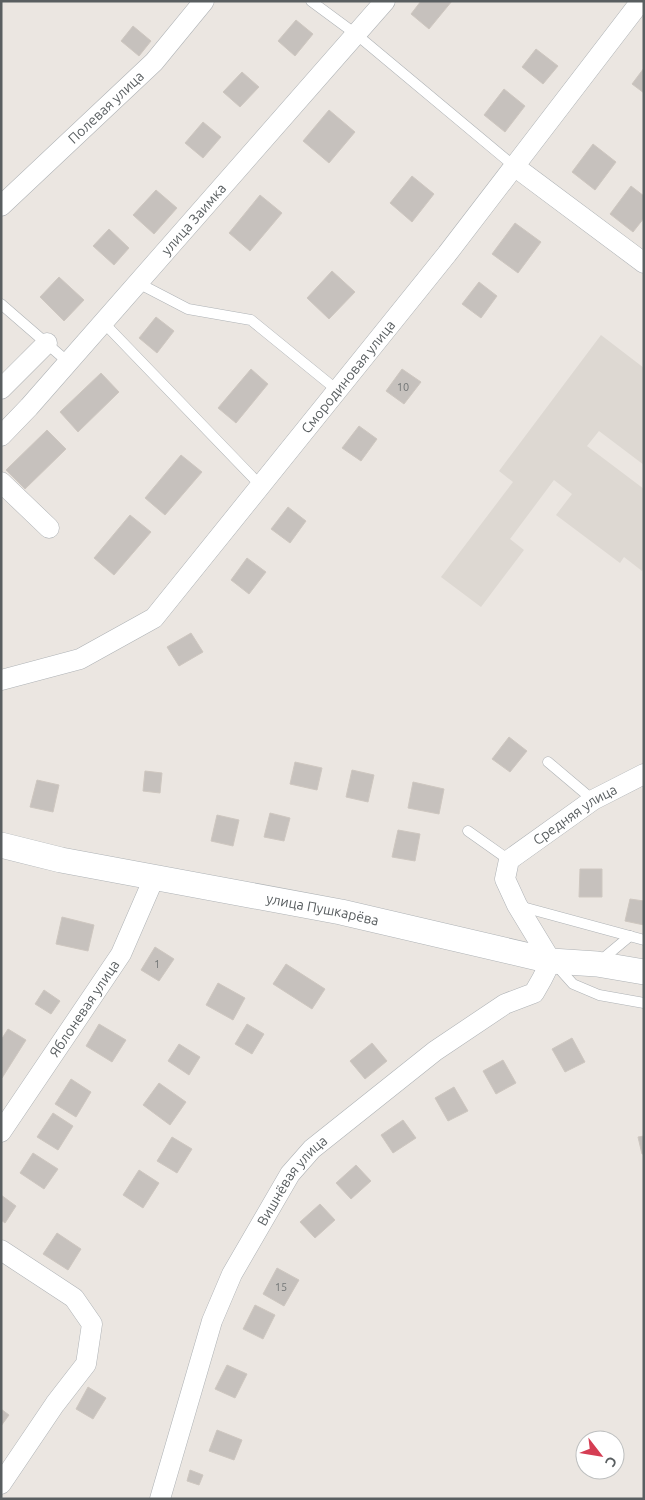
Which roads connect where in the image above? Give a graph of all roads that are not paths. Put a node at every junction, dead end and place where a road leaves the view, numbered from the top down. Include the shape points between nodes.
1 (204, 1) edge
2 (311, 1) edge
3 (385, 1) edge
4 (641, 1) edge
5 (357, 35) junction
6 (514, 166) junction
7 (1, 206) edge
8 (644, 263) edge
9 (138, 283) junction
10 (1, 304) edge
11 (103, 322) junction
12 (47, 343) junction
13 (68, 362) junction
14 (1, 389) edge
15 (337, 390) junction
16 (1, 436) edge
17 (1, 482) edge
18 (261, 486) junction
19 (50, 528) dead end
20 (1, 680) edge
21 (548, 762) dead end
22 (644, 774) edge
23 (593, 800) junction
24 (468, 831) dead end
25 (1, 845) edge
26 (509, 860) junction
27 (154, 878) junction
28 (517, 905) junction
29 (630, 936) junction
30 (644, 940) edge
31 (551, 961) junction
32 (597, 964) junction
33 (644, 972) edge
34 (644, 1003) edge
35 (1, 1132) edge
36 (1, 1250) edge
37 (1, 1484) edge
38 (160, 1499) edge

1 - 7 street, Полевая улица via 154,62
2 - 5 lane
3 - 5 street, улица Заимка
4 - 6 street, Смородиновая улица
5 - 6 lane
5 - 9 street, улица Заимка
6 - 8 street
6 - 15 street, Смородиновая улица
9 - 11 street, улица Заимка
9 - 15 lane via 188,309 251,320
10 - 12 lane
11 - 13 street, улица Заимка
11 - 18 lane
12 - 13 lane
12 - 14 street
13 - 16 street, улица Заимка
15 - 18 street, Смородиновая улица
17 - 19 street
18 - 20 street, Смородиновая улица via 154,618 80,659
21 - 23 lane
22 - 23 street, Средняя улица
23 - 26 street, Средняя улица
24 - 26 lane
25 - 27 street, улица Пушкарёва
26 - 28 street via 505,879
27 - 31 street, улица Пушкарёва via 341,912
27 - 35 street, Яблоневая улица via 121,954
28 - 29 lane
28 - 31 street
29 - 30 lane
29 - 32 lane
31 - 32 street, улица Пушкарёва
31 - 34 lane via 574,984 599,995
31 - 38 street, Вишнёвая улица via 534,993 506,1004 435,1051 312,1149 290,1174 232,1274 212,1321
32 - 33 street, улица Пушкарёва
36 - 37 street via 74,1298 92,1324 86,1364

